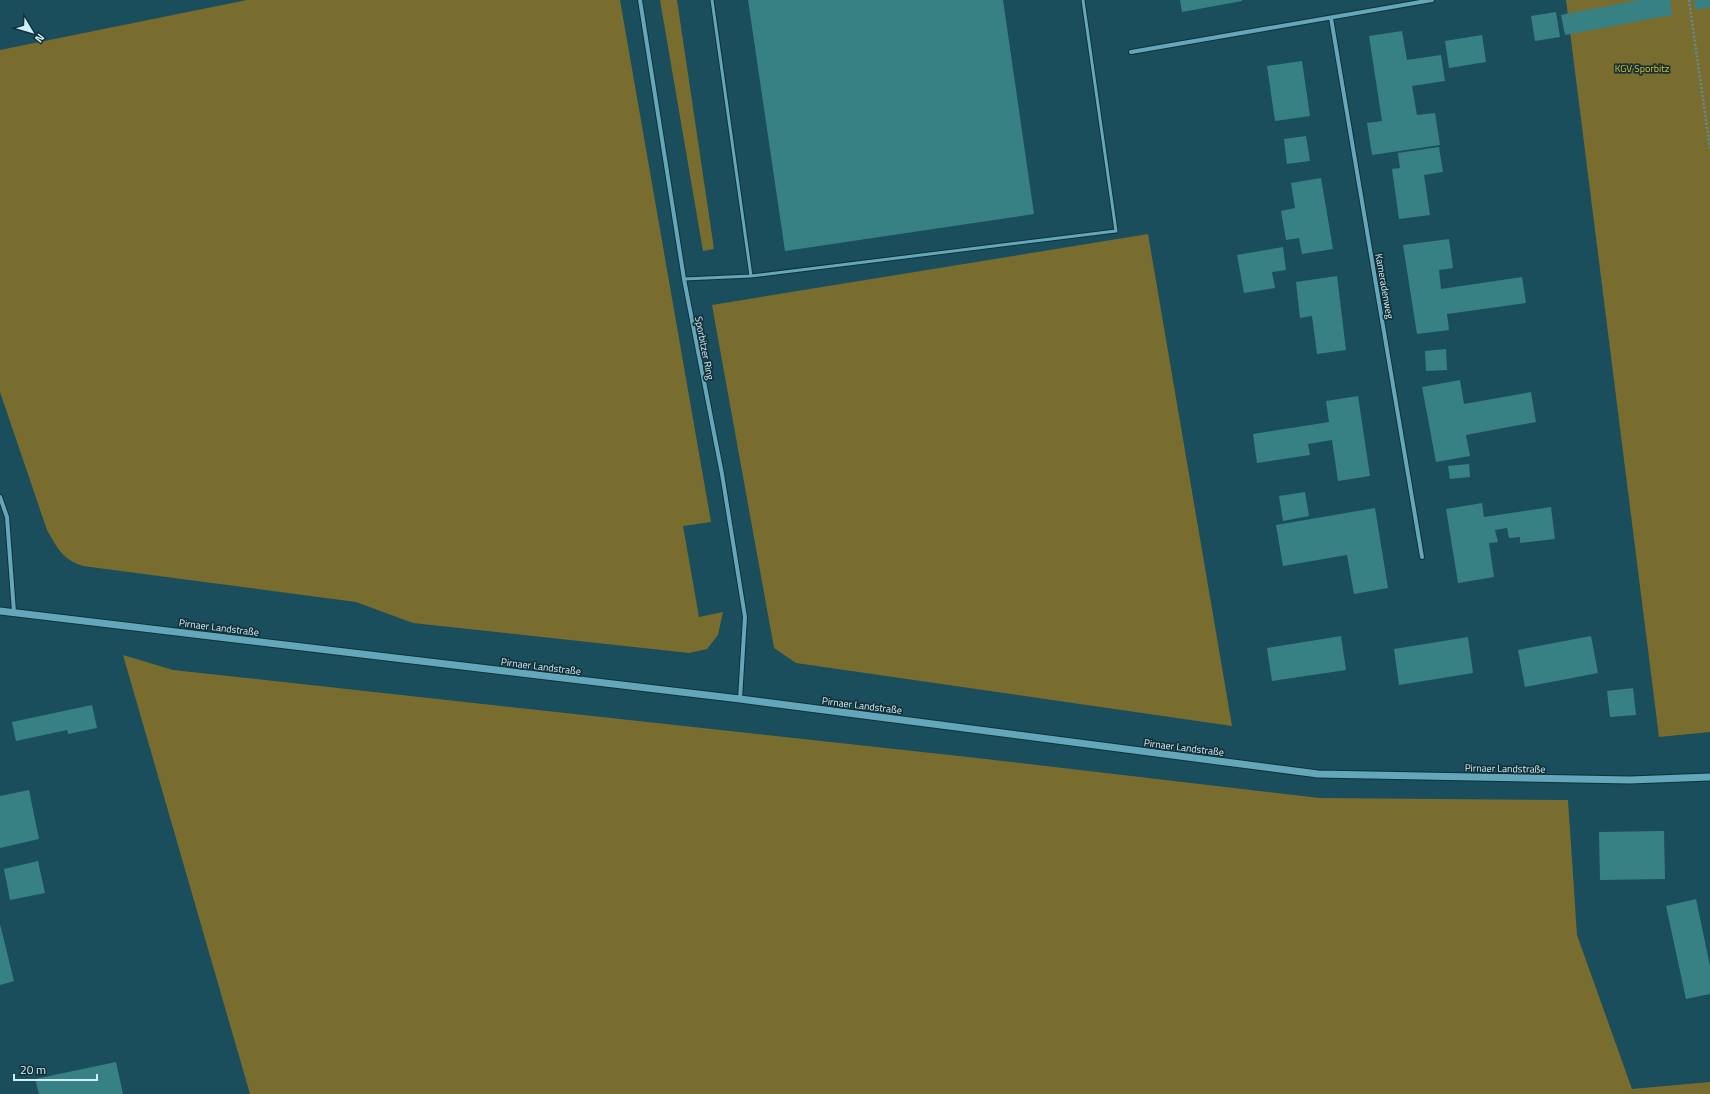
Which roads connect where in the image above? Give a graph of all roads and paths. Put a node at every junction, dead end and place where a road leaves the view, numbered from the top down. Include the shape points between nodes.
1 (640, 0) edge
2 (712, 0) edge
3 (1083, 0) edge
4 (1432, 0) edge
5 (1689, 0) edge
6 (1331, 18) junction
7 (1131, 52) dead end
8 (1710, 149) edge
9 (751, 276) junction
10 (684, 279) junction
11 (0, 497) edge
12 (1422, 557) dead end
13 (0, 611) edge
14 (14, 612) junction
15 (740, 699) junction
16 (1710, 777) edge

1 - 10 street, Sporbitzer Ring
2 - 9 lane
3 - 9 lane via 1116,231
4 - 6 street
5 - 8 path
6 - 7 street
6 - 12 street, Kameradenweg
9 - 10 lane
10 - 15 street, Sporbitzer Ring via 722,474 745,617
11 - 14 street via 7,517
13 - 14 street, Pirnaer Landstraße
14 - 15 street, Pirnaer Landstraße
15 - 16 street, Pirnaer Landstraße via 1318,774 1630,780

